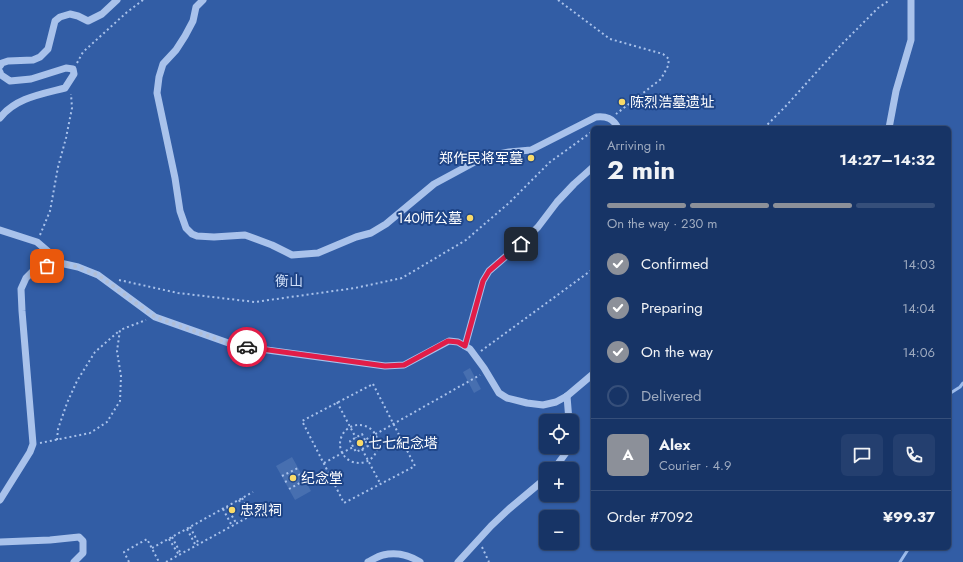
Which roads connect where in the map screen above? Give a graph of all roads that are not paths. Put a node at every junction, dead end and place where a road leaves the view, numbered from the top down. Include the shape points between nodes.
1 (118, 0) edge
2 (203, 0) edge
3 (911, 0) edge
4 (0, 66) edge
5 (0, 72) edge
6 (0, 118) edge
7 (617, 126) edge
8 (889, 126) edge
9 (591, 169) edge
10 (0, 230) edge
11 (60, 263) junction
12 (465, 346) junction
13 (591, 376) edge
14 (567, 396) junction
15 (568, 414) edge
16 (539, 484) edge
17 (0, 500) edge
18 (0, 542) edge
19 (74, 562) edge
20 (368, 562) edge
21 (420, 562) edge
22 (458, 562) edge

1 - 4 street via 102,14 88,21 70,14 60,17 55,21 48,49 40,57 33,60 8,61
2 - 7 street via 196,7 193,21 185,36 163,64 157,93 180,211 186,228 197,236 245,235 292,255 318,253 371,233 386,224 434,184 484,157 531,150 596,117 610,118
3 - 8 street via 911,40 896,91
5 - 6 street via 1,76 10,81 31,79 66,68 73,69 74,74 65,88 30,97 17,103
9 - 12 street via 557,202 538,227 489,271 483,281
10 - 11 street via 37,242
11 - 12 street via 98,275 155,317 236,346 385,366 404,365 448,341
11 - 17 street via 34,270 26,278 21,290 33,444
12 - 14 street via 470,349 499,393 507,398 543,405
13 - 14 street
14 - 15 street
16 - 22 street via 491,526
18 - 19 street via 79,537 83,541 83,553
20 - 21 street via 382,555 400,554

